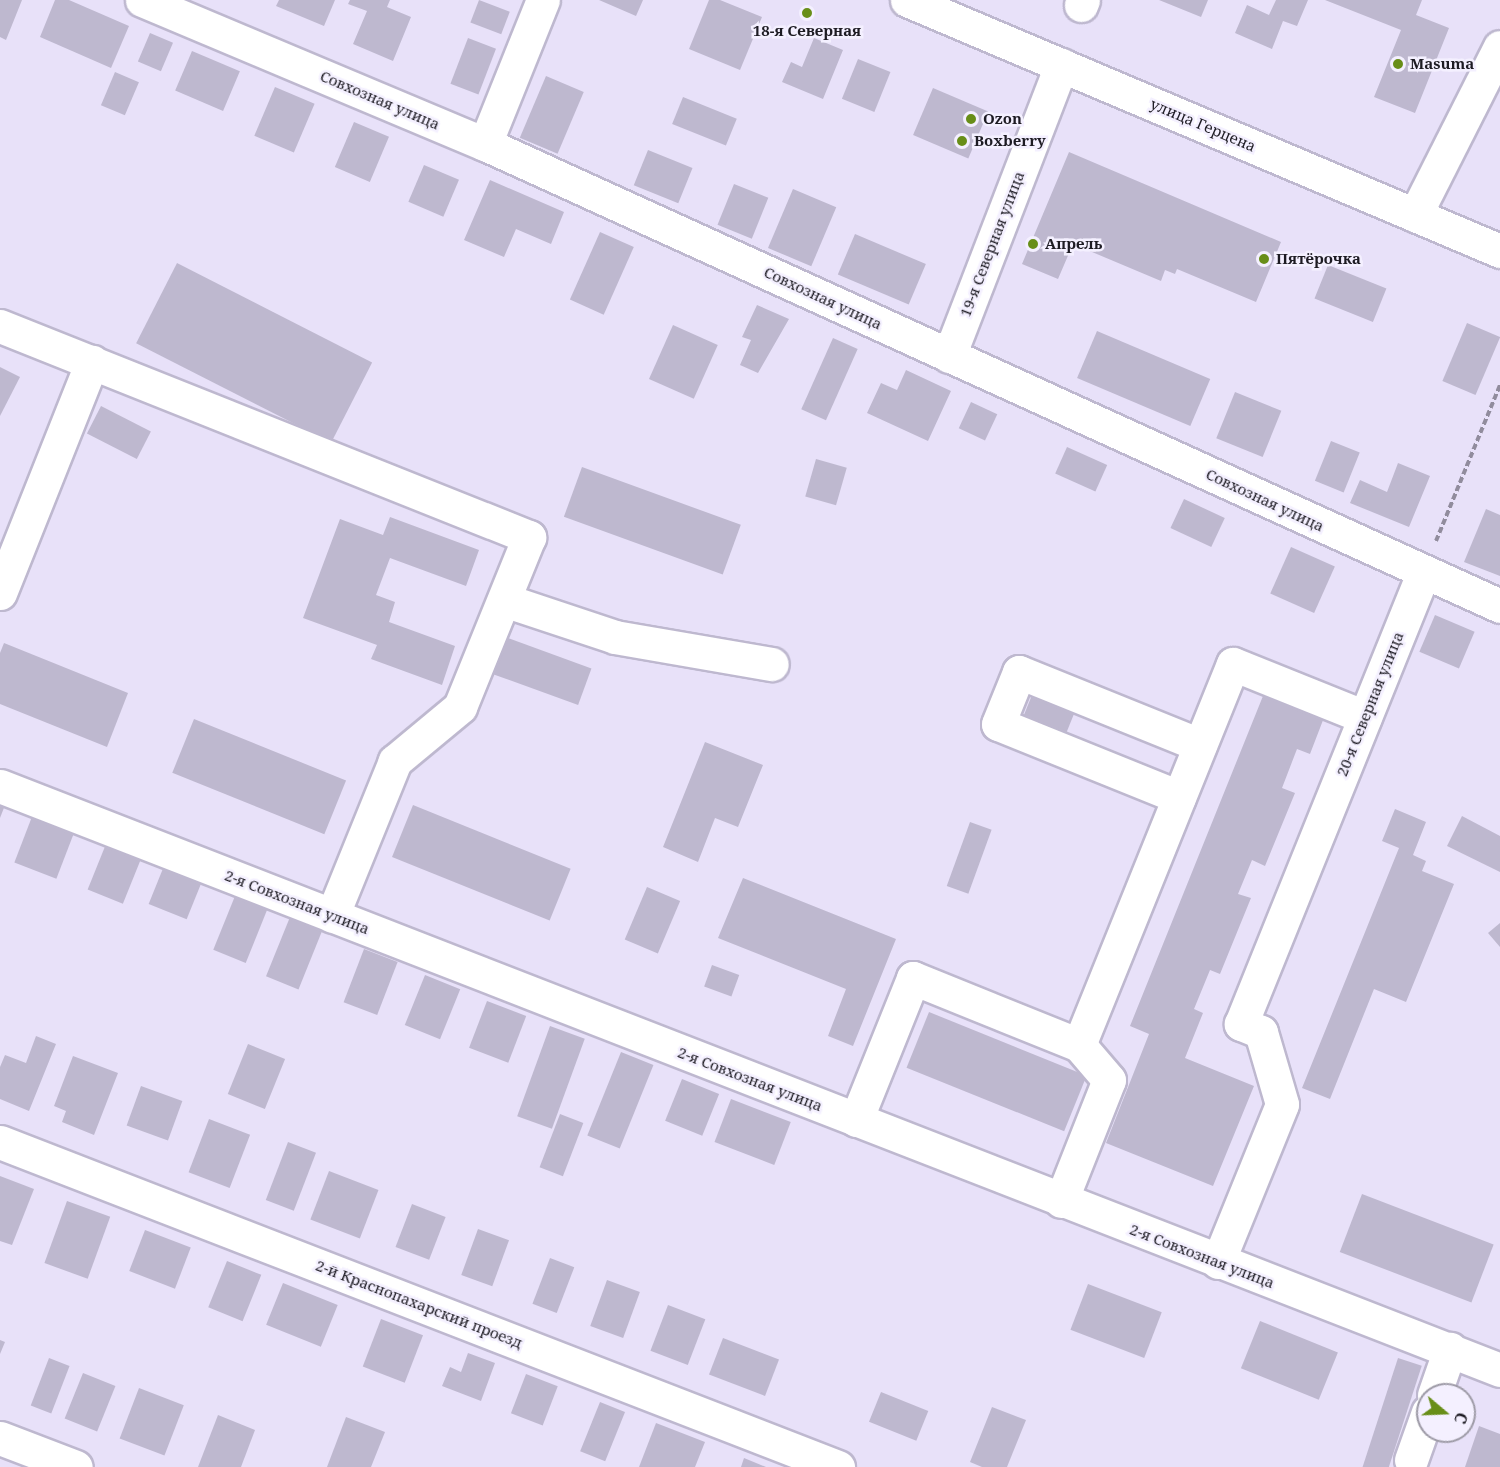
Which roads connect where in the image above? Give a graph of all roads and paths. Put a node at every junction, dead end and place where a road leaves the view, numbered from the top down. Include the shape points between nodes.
1 (543, 0) edge
2 (907, 0) edge
3 (157, 3) edge
4 (1500, 46) edge
5 (1060, 65) junction
6 (485, 144) junction
7 (1415, 215) junction
8 (1500, 251) edge
9 (0, 326) edge
10 (949, 356) junction
11 (92, 362) junction
12 (1500, 385) edge
13 (1424, 572) junction
14 (0, 593) edge
15 (504, 600) junction
16 (1500, 606) edge
17 (772, 664) dead end
18 (1365, 717) junction
19 (1200, 745) junction
20 (0, 786) edge
21 (1179, 797) junction
22 (332, 916) junction
23 (1079, 1045) junction
24 (856, 1120) junction
25 (0, 1142) edge
26 (1060, 1201) junction
27 (1218, 1262) junction
28 (1450, 1349) junction
29 (1500, 1370) edge
30 (1438, 1383) edge
31 (0, 1438) edge
32 (1417, 1443) edge
33 (1411, 1460) dead end
34 (76, 1467) edge
35 (838, 1467) edge

1 - 6 street
2 - 5 street, улица Герцена
3 - 6 street, Совхозная улица
4 - 7 street
5 - 7 street, улица Герцена
5 - 10 street, 19-я Северная улица
6 - 10 street, Совхозная улица
7 - 8 street, улица Герцена
9 - 11 street
10 - 13 street, Совхозная улица
11 - 14 street
11 - 15 street via 529,537
12 - 13 path
13 - 16 street, Совхозная улица
13 - 18 street, 20-я Северная улица
15 - 17 street via 615,637
15 - 22 street via 460,707 395,761
18 - 19 street via 1233,664
18 - 27 street, 20-я Северная улица via 1241,1024 1261,1032 1282,1104
19 - 21 street
19 - 21 street via 1018,672 998,724
20 - 22 street, 2-я Совхозная улица
21 - 23 street
22 - 24 street, 2-я Совхозная улица
23 - 24 street via 913,978
23 - 26 street via 1109,1080
24 - 26 street, 2-я Совхозная улица
25 - 35 street, 2-й Краснопахарский проезд
26 - 27 street, 2-я Совхозная улица
27 - 28 street, 2-я Совхозная улица
28 - 29 street, 2-я Совхозная улица
28 - 30 street
31 - 34 street
32 - 33 street

